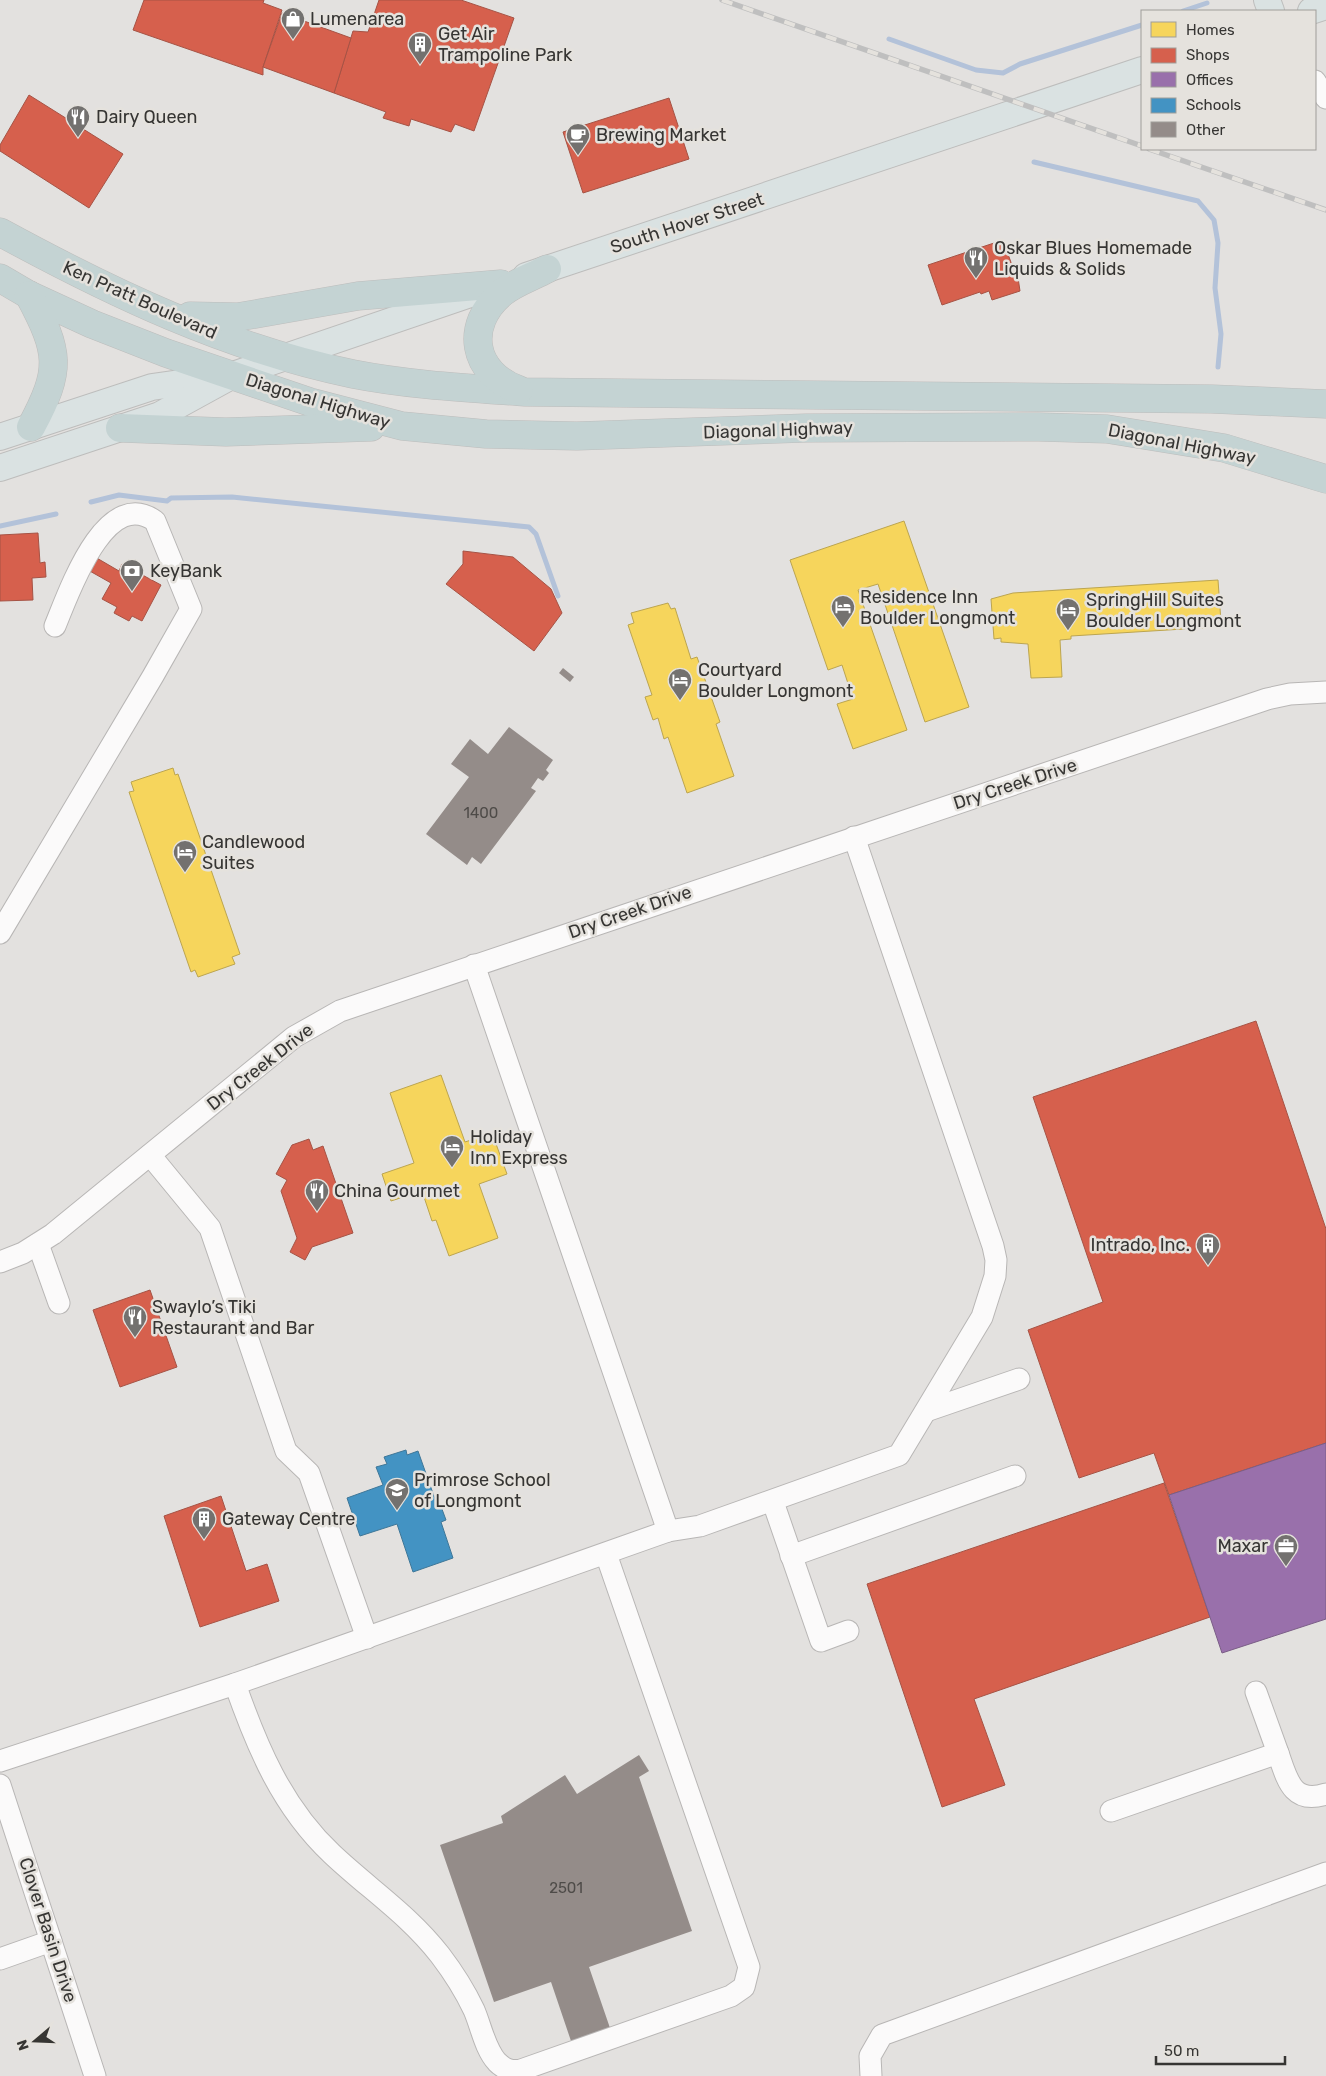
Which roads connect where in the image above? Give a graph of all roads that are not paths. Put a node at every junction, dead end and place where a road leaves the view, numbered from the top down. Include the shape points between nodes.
1 (1326, 6) edge
2 (1314, 10) edge
3 (1141, 70) edge
4 (1316, 83) edge
5 (1326, 98) edge
6 (0, 232) edge
7 (546, 269) junction
8 (0, 278) edge
9 (501, 284) junction
10 (29, 294) junction
11 (143, 305) junction
12 (286, 357) junction
13 (233, 375) junction
14 (525, 392) junction
15 (1326, 404) edge
16 (402, 426) junction
17 (31, 427) junction
18 (120, 428) junction
19 (0, 437) edge
20 (0, 468) edge
21 (1326, 479) edge
22 (55, 626) dead end
23 (1326, 692) edge
24 (854, 837) junction
25 (0, 933) edge
26 (474, 965) junction
27 (150, 1155) junction
28 (38, 1244) junction
29 (0, 1262) edge
30 (59, 1303) dead end
31 (1019, 1379) dead end
32 (926, 1412) junction
33 (1015, 1476) dead end
34 (773, 1502) junction
35 (668, 1531) junction
36 (606, 1554) junction
37 (791, 1556) junction
38 (848, 1631) dead end
39 (367, 1638) junction
40 (235, 1684) junction
41 (1256, 1692) dead end
42 (1278, 1753) junction
43 (0, 1762) edge
44 (0, 1785) edge
45 (1326, 1794) edge
46 (1111, 1811) dead end
47 (1326, 1873) edge
48 (51, 1941) junction
49 (0, 1959) edge
50 (95, 2076) edge
51 (871, 2076) edge

1 - 2 main road
3 - 7 main road, South Hover Street
4 - 5 street
6 - 11 highway, Ken Pratt Boulevard
7 - 9 main road, South Hover Street
7 - 14 highway via 503,292 486,310 478,332 479,350 492,375 505,385
8 - 10 highway, Ken Pratt Boulevard
9 - 11 highway via 358,296 238,317 195,317
9 - 12 main road, South Hover Street
10 - 13 highway, Ken Pratt Boulevard via 92,324
10 - 17 highway via 50,341 54,370 49,393
11 - 12 highway, Ken Pratt Boulevard via 197,328
12 - 13 main road, South Hover Street
12 - 14 highway, Diagonal Highway via 353,374
13 - 16 highway, Diagonal Highway via 310,402
13 - 17 main road, South Hover Street via 152,387
13 - 18 main road, South Hover Street via 160,414
14 - 15 highway, Diagonal Highway via 1212,399
16 - 18 highway via 226,432
16 - 21 highway, Diagonal Highway via 486,434 577,436 806,428 1107,429 1224,448
17 - 19 main road, South Hover Street
18 - 20 main road, South Hover Street
22 - 25 street via 78,571 104,530 115,521 133,514 154,519 191,610
23 - 24 street, Dry Creek Drive via 1267,699
24 - 26 street, Dry Creek Drive
24 - 32 street via 995,1253 995,1276 982,1317
26 - 27 street, Dry Creek Drive via 340,1011 308,1028
26 - 35 street
27 - 28 street, Dry Creek Drive
27 - 39 street via 210,1228 286,1451 309,1473
28 - 29 street, Dry Creek Drive
28 - 30 street
31 - 32 street
32 - 34 street via 899,1456
33 - 37 street
34 - 35 street via 700,1526
34 - 37 street
35 - 36 street
36 - 39 street
36 - 40 street via 749,1967 744,1986 731,1996 521,2070 513,2071 494,2058 462,1988 430,1943 399,1910 333,1855 309,1830 258,1749
37 - 38 street via 820,1641
39 - 40 street
40 - 43 street
41 - 42 street
42 - 45 street via 1287,1780 1295,1791 1308,1797
42 - 46 street
44 - 48 street, Clover Basin Drive
47 - 51 street via 882,2035 870,2056
48 - 49 street
48 - 50 street, Clover Basin Drive

